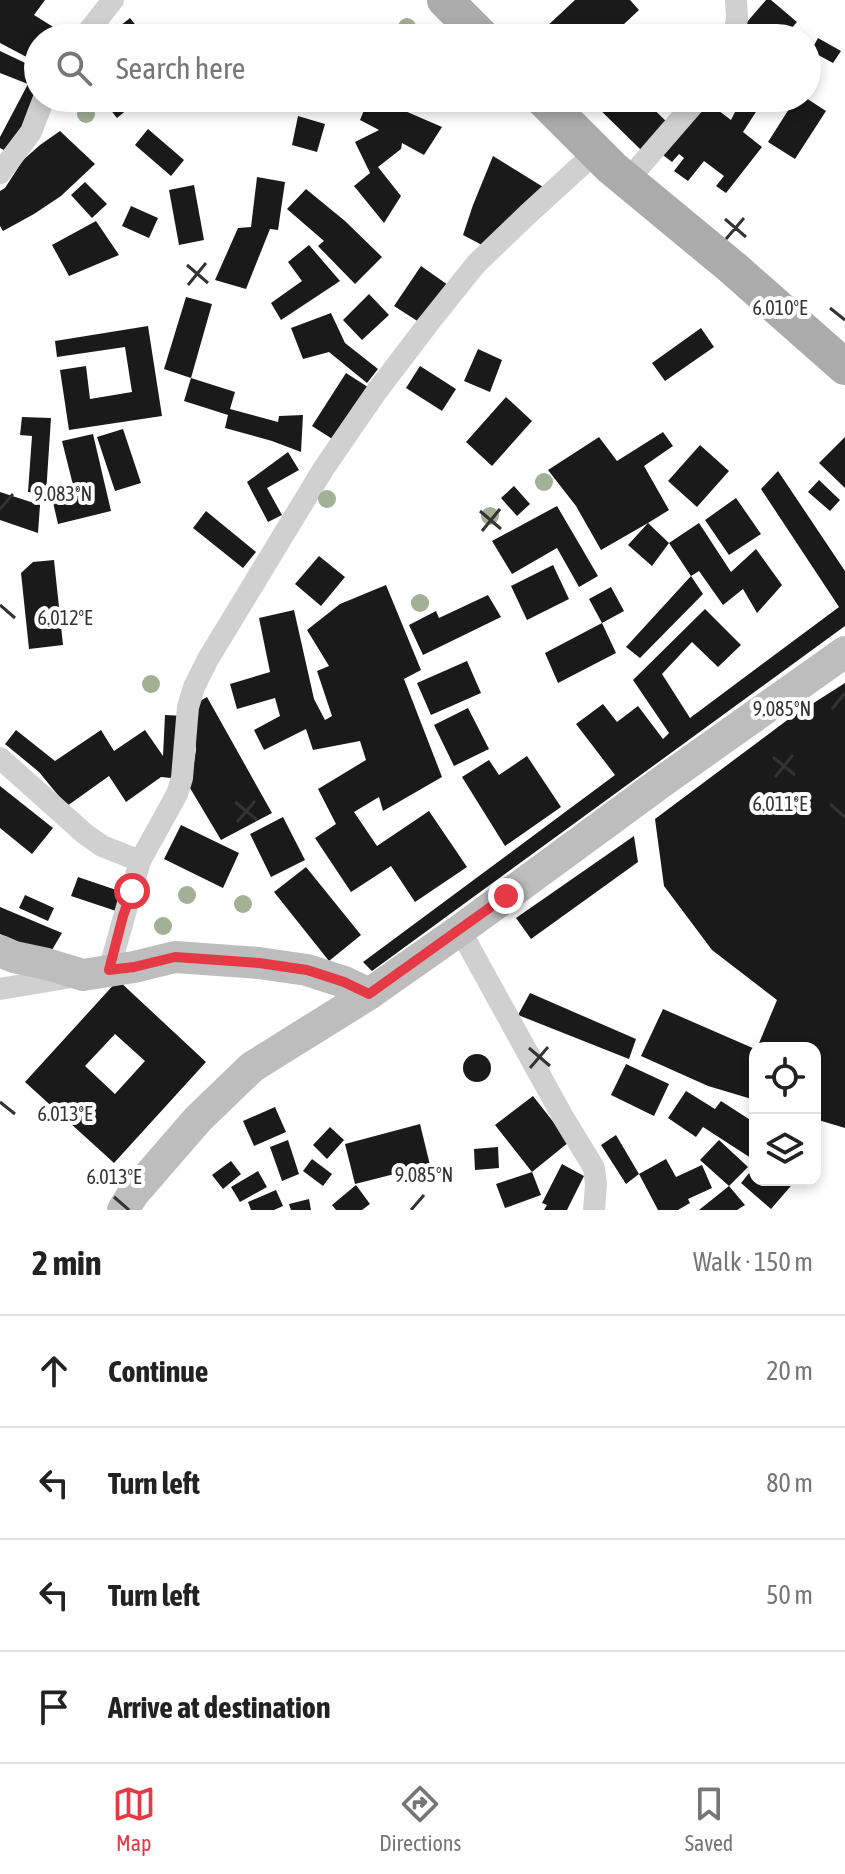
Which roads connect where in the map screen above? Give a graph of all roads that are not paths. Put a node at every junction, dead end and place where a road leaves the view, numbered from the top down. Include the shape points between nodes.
1 (113, 0) edge
2 (445, 0) edge
3 (736, 0) edge
4 (94, 24) edge
5 (469, 24) edge
6 (736, 24) edge
7 (39, 112) edge
8 (556, 112) edge
9 (687, 112) edge
10 (596, 152) junction
11 (0, 173) edge
12 (627, 181) junction
13 (845, 367) edge
14 (845, 652) edge
15 (0, 758) edge
16 (140, 861) junction
17 (460, 930) junction
18 (0, 951) edge
19 (96, 972) junction
20 (0, 989) edge
21 (369, 994) junction
22 (123, 1210) edge
23 (594, 1210) edge

1 - 4 street
2 - 5 main road
3 - 6 street
7 - 11 street via 31,132
8 - 10 main road
9 - 12 street
10 - 12 main road
10 - 16 street via 476,264 324,468 194,687 182,778
12 - 13 main road
14 - 17 main road
15 - 16 street via 85,834
16 - 19 street
17 - 21 main road
17 - 23 street via 594,1168
18 - 19 main road
19 - 20 street
19 - 21 main road via 175,957 259,963 307,970
21 - 22 main road via 252,1067 198,1119

